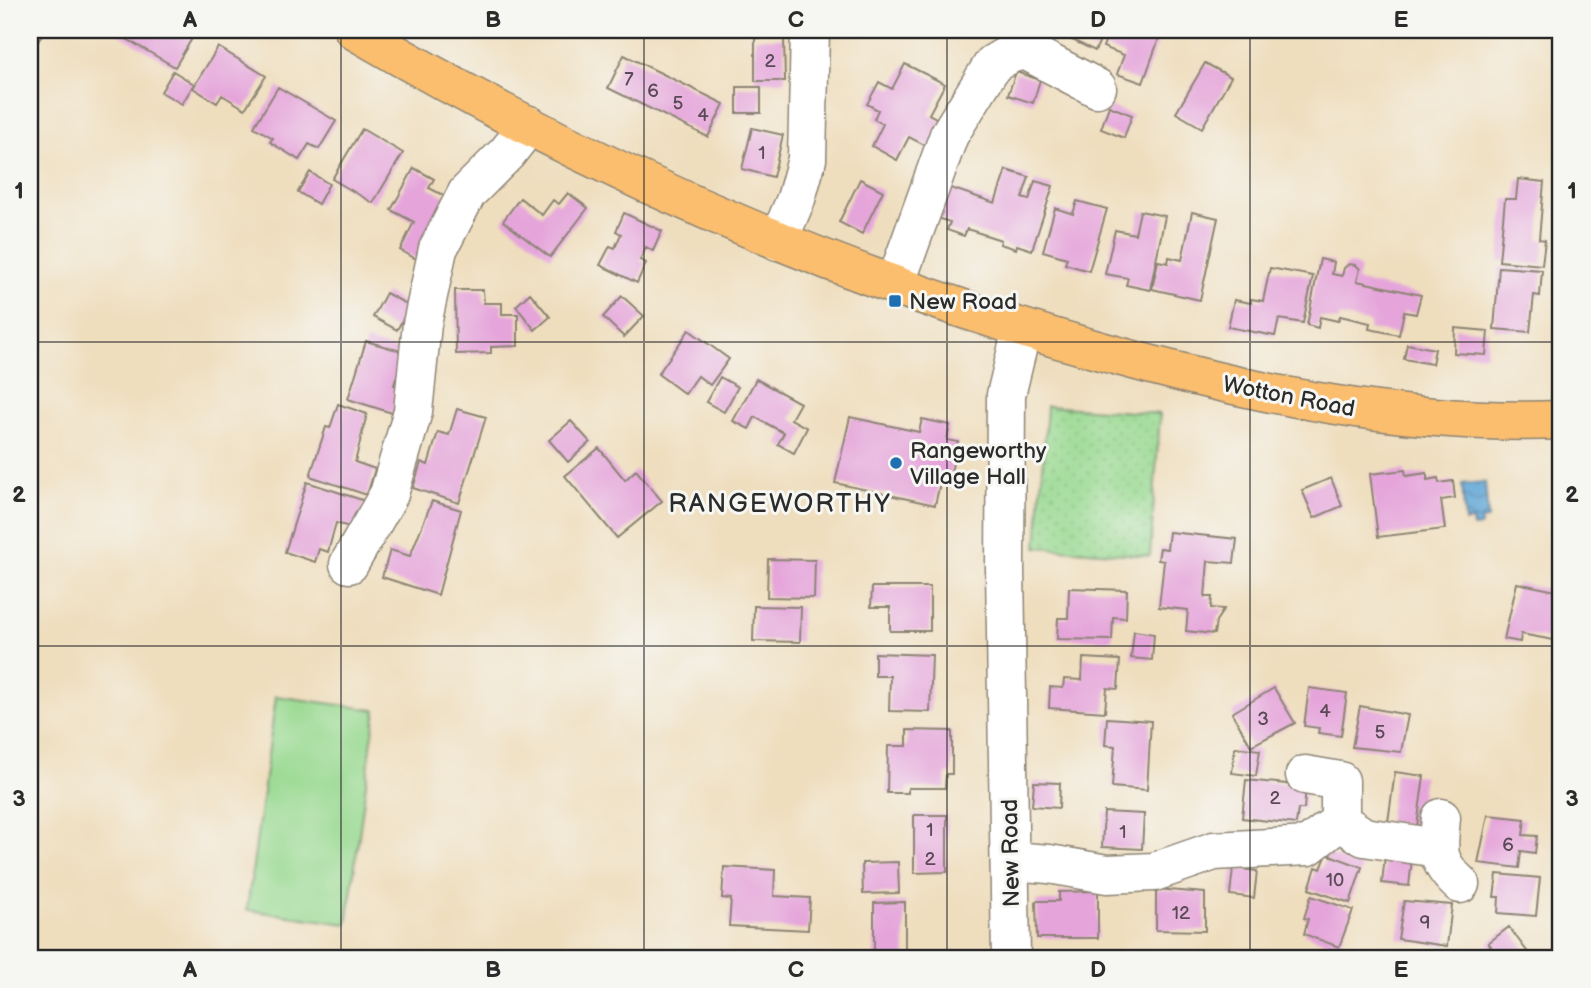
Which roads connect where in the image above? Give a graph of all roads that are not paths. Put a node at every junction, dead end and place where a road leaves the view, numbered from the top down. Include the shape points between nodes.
1 (354, 30) edge
2 (810, 30) edge
3 (1097, 88) dead end
4 (528, 125) junction
5 (778, 241) junction
6 (895, 285) junction
7 (1022, 329) junction
8 (1561, 420) edge
9 (349, 564) dead end
10 (1322, 778) dead end
11 (1352, 829) junction
12 (1011, 862) junction
13 (1460, 884) dead end
14 (1011, 958) edge

1 - 4 main road, Wotton Road
2 - 5 street via 807,159
3 - 6 street via 1025,50 993,64 949,135
4 - 5 main road, Wotton Road
4 - 9 street via 467,192 438,249 422,324 413,411 389,494
5 - 6 main road, Wotton Road
6 - 7 main road, Wotton Road
7 - 8 main road, Wotton Road via 1251,390 1367,411 1500,422
7 - 12 street, New Road via 1006,395
10 - 11 street
11 - 12 street via 1308,846 1214,852 1154,872 1107,874 1049,863
11 - 13 street via 1440,833 1442,867
12 - 14 street, New Road

